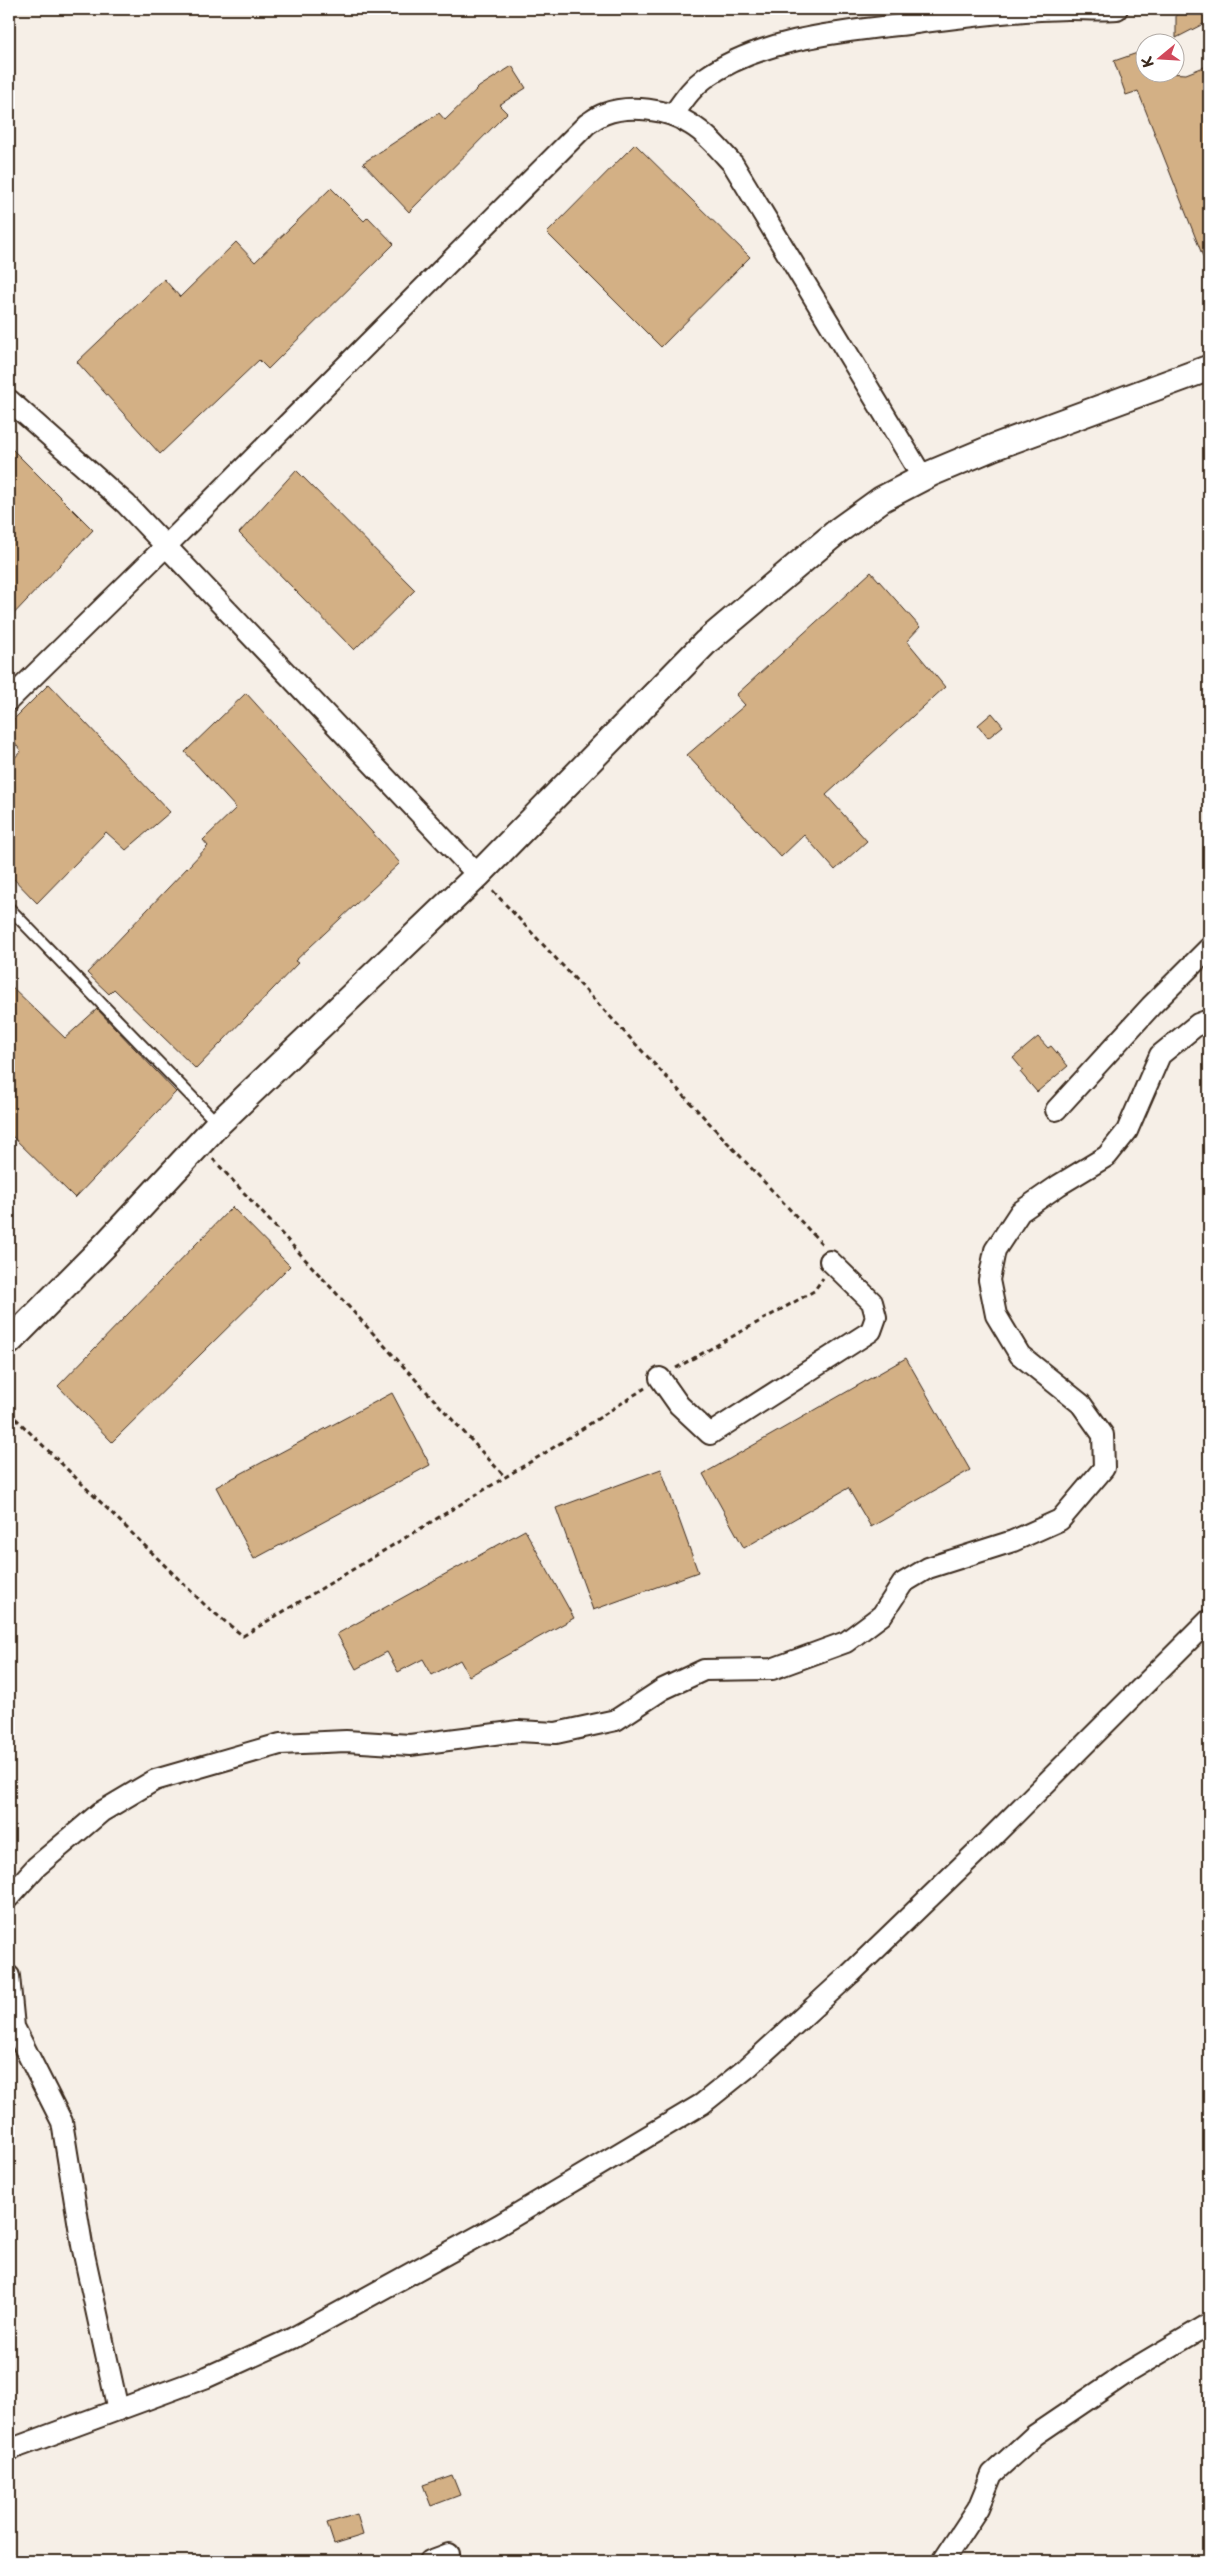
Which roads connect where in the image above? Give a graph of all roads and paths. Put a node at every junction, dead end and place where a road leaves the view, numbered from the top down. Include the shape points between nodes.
1 (1117, 9) edge
2 (673, 115) junction
3 (1209, 368) edge
4 (9, 400) edge
5 (922, 478) junction
6 (166, 546) junction
7 (9, 700) edge
8 (478, 875) junction
9 (9, 908) edge
10 (1209, 948) edge
11 (1209, 1020) edge
12 (1056, 1110) dead end
13 (218, 1124) junction
14 (199, 1144) junction
15 (830, 1261) junction
16 (9, 1342) edge
17 (660, 1378) junction
18 (9, 1412) edge
19 (505, 1477) junction
20 (1209, 1620) edge
21 (9, 1897) edge
22 (9, 1976) edge
23 (1209, 2324) edge
24 (118, 2410) junction
25 (9, 2450) edge
26 (449, 2554) dead end
27 (430, 2561) edge
28 (943, 2561) edge

1 - 2 street via 1068,9 958,18 836,33 794,42 757,51 719,69 693,88
2 - 5 street via 690,123 733,164
2 - 6 street via 650,109 628,110 604,113 587,124
3 - 5 street via 994,447
4 - 6 street via 126,504
5 - 8 street via 882,498 839,530 706,642
6 - 7 street
6 - 8 street
8 - 13 street
8 - 15 path via 823,1246
9 - 13 lane
10 - 12 street
11 - 21 street via 1198,1024 1160,1055 1127,1131 1107,1156 1020,1212 995,1250 988,1280 996,1315 1020,1355 1081,1404 1103,1435 1104,1468 1060,1520 1012,1541 928,1568 903,1583 882,1616 846,1642 772,1669 704,1670 663,1689 616,1720 556,1733 518,1731 410,1745 346,1741 280,1744 155,1780 102,1812 36,1867
13 - 14 street
14 - 16 street
14 - 19 path
15 - 17 path via 814,1291
15 - 17 street via 872,1302 876,1317 871,1331 710,1434 679,1406
17 - 19 path
18 - 19 path via 206,1606 243,1636
20 - 24 street via 850,1974 747,2068 702,2104 499,2225 293,2338 207,2377
22 - 24 street via 14,2027 62,2122 82,2245
23 - 28 street via 1128,2372 1034,2435 992,2474 978,2508
24 - 25 street
26 - 27 street

